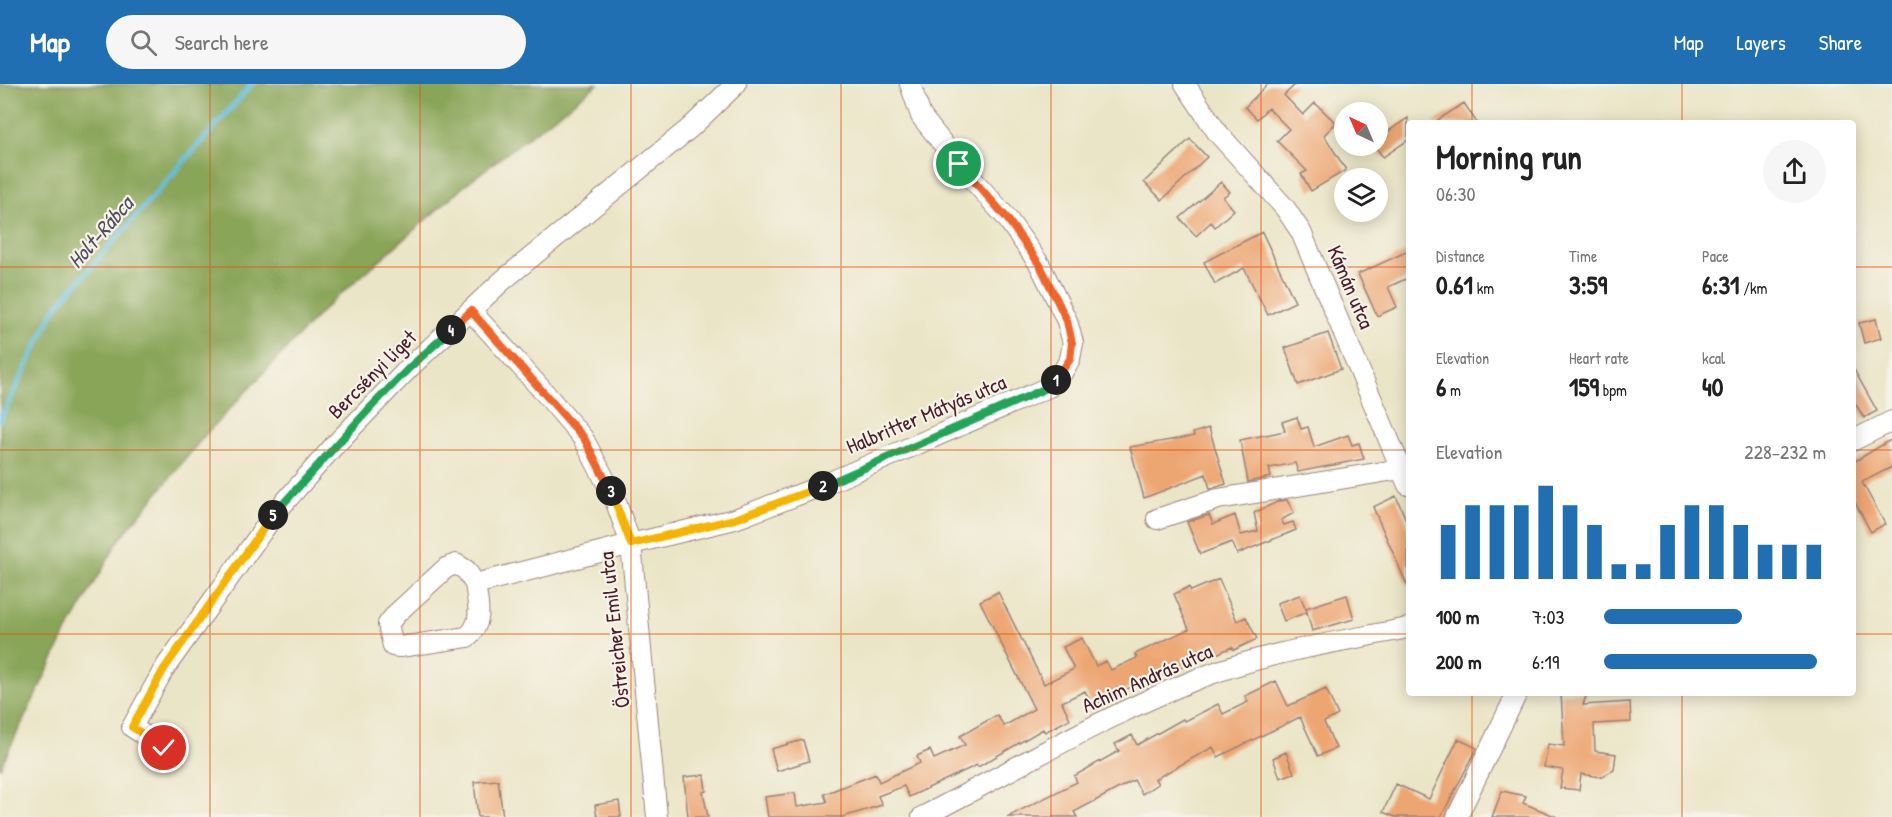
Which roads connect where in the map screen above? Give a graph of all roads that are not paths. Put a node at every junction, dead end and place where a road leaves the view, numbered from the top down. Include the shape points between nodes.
1 (736, 84) edge
2 (910, 84) edge
3 (1185, 84) edge
4 (471, 311) junction
5 (1892, 421) edge
6 (1856, 439) edge
7 (1405, 477) edge
8 (1157, 519) dead end
9 (631, 544) junction
10 (475, 584) junction
11 (1406, 628) edge
12 (1514, 696) edge
13 (164, 748) dead end
14 (657, 817) edge
15 (922, 817) edge
16 (1457, 817) edge

1 - 4 street, Bercsényi liget via 690,128 502,281
2 - 9 street, Halbritter Mátyás utca via 921,116 1006,217 1040,265 1067,321 1072,343 1070,359 1062,373 1049,387 821,486 735,519
3 - 7 street, Kámán utca via 1217,132 1301,232
4 - 9 street, Östreicher Emil utca via 584,438 614,497
4 - 13 street, Bercsényi liget via 409,368 276,512 164,669 132,727
5 - 6 street
7 - 8 street, Kámán utca via 1218,499
9 - 10 street, Halbritter Mátyás utca
9 - 14 street, Östreicher Emil utca
10 - 10 street via 480,617 467,637 393,646 388,624 446,568 456,564 466,570
11 - 15 street, Achim András utca via 1269,657 1201,677 1125,711
12 - 16 street

